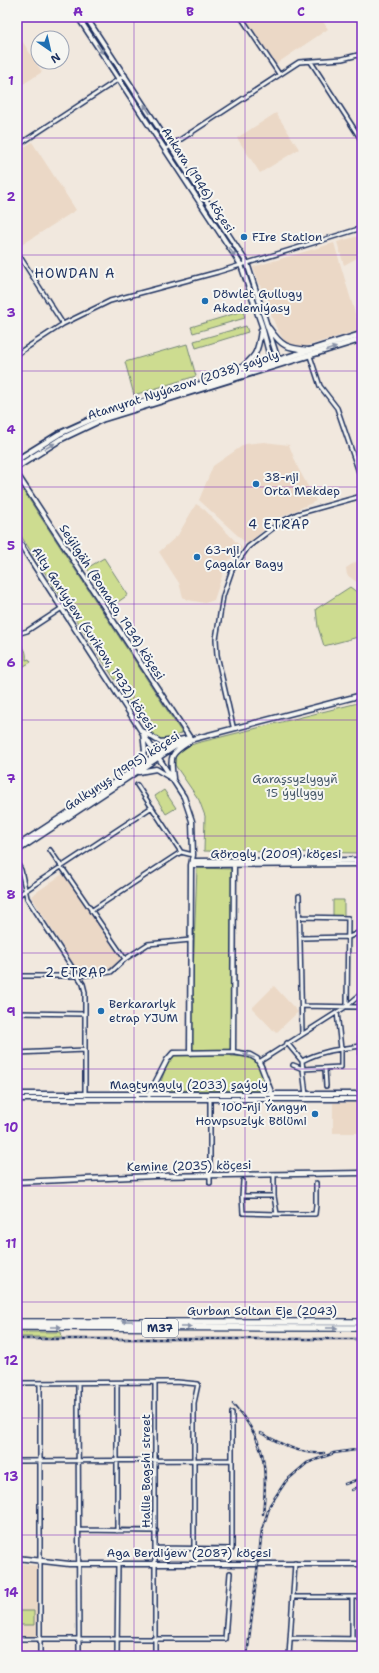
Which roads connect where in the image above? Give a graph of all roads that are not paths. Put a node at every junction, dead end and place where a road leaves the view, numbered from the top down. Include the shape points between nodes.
1 (78, 17) edge
2 (86, 17) edge
3 (241, 17) edge
4 (362, 54) edge
5 (311, 62) junction
6 (279, 74) junction
7 (125, 75) junction
8 (119, 78) junction
9 (362, 141) edge
10 (17, 146) edge
11 (172, 146) junction
12 (166, 149) junction
13 (362, 228) edge
14 (17, 252) edge
15 (247, 263) junction
16 (240, 265) junction
17 (63, 324) junction
18 (266, 324) junction
19 (262, 326) junction
20 (362, 334) edge
21 (362, 339) edge
22 (308, 350) junction
23 (17, 354) edge
24 (310, 356) junction
25 (278, 359) junction
26 (271, 361) junction
27 (280, 365) junction
28 (272, 367) junction
29 (237, 371) junction
30 (17, 460) edge
31 (17, 467) edge
32 (17, 474) edge
33 (362, 481) edge
34 (362, 496) edge
35 (17, 539) edge
36 (62, 608) junction
37 (17, 634) edge
38 (362, 694) edge
39 (233, 726) junction
40 (142, 731) junction
41 (192, 738) junction
42 (179, 740) junction
43 (158, 755) junction
44 (134, 772) junction
45 (174, 780) junction
46 (137, 785) dead end
47 (152, 807) junction
48 (17, 846) edge
49 (17, 850) edge
50 (50, 850) dead end
51 (181, 852) junction
52 (194, 855) junction
53 (362, 860) edge
54 (17, 863) edge
55 (192, 863) junction
56 (234, 863) junction
57 (362, 864) edge
58 (62, 867) junction
59 (27, 890) junction
60 (17, 896) edge
61 (299, 896) dead end
62 (91, 911) junction
63 (300, 917) junction
64 (362, 931) edge
65 (349, 937) junction
66 (301, 938) junction
67 (190, 940) junction
68 (125, 959) junction
69 (17, 976) edge
70 (77, 976) junction
71 (362, 993) edge
72 (302, 1006) junction
73 (347, 1006) junction
74 (337, 1012) junction
75 (17, 1014) edge
76 (85, 1014) junction
77 (361, 1022) edge
78 (302, 1033) junction
79 (287, 1043) junction
80 (360, 1046) junction
81 (341, 1049) junction
82 (85, 1050) junction
83 (190, 1052) junction
84 (232, 1052) junction
85 (17, 1054) edge
86 (259, 1062) junction
87 (302, 1062) junction
88 (292, 1065) dead end
89 (303, 1069) junction
90 (325, 1069) junction
91 (326, 1086) dead end
92 (17, 1094) edge
93 (362, 1094) edge
94 (149, 1095) junction
95 (306, 1095) junction
96 (85, 1096) junction
97 (273, 1097) junction
98 (362, 1098) edge
99 (17, 1099) edge
100 (210, 1100) junction
101 (362, 1173) edge
102 (274, 1174) junction
103 (210, 1176) junction
104 (243, 1181) dead end
105 (17, 1182) edge
106 (210, 1183) dead end
107 (316, 1183) dead end
108 (242, 1196) junction
109 (274, 1196) junction
110 (277, 1214) junction
111 (17, 1322) edge
112 (362, 1322) edge
113 (17, 1327) edge
114 (362, 1328) edge
115 (17, 1383) edge
116 (78, 1383) junction
117 (117, 1383) junction
118 (155, 1383) junction
119 (40, 1384) junction
120 (232, 1413) dead end
121 (41, 1460) junction
122 (78, 1460) junction
123 (118, 1460) junction
124 (156, 1460) junction
125 (193, 1460) junction
126 (231, 1460) junction
127 (17, 1461) edge
128 (79, 1530) junction
129 (117, 1531) junction
130 (156, 1531) junction
131 (156, 1548) junction
132 (194, 1549) junction
133 (17, 1558) edge
134 (41, 1561) junction
135 (295, 1563) junction
136 (80, 1564) junction
137 (118, 1564) junction
138 (156, 1564) junction
139 (362, 1564) edge
140 (230, 1573) dead end
141 (293, 1597) junction
142 (352, 1597) junction
143 (362, 1597) edge
144 (290, 1638) junction
145 (17, 1639) edge
146 (40, 1639) junction
147 (79, 1639) junction
148 (118, 1639) junction
149 (156, 1639) junction
150 (352, 1639) junction
151 (362, 1639) edge
152 (40, 1656) edge
153 (79, 1656) edge
154 (117, 1656) edge
155 (155, 1656) edge
156 (289, 1656) edge

1 -> 8 street, Ankara (1946) köçesi
2 - 7 street, Ankara (1946) köçesi
3 - 6 street
4 - 5 street via 342,60
5 - 6 street via 298,62
5 - 9 street
6 - 11 street
7 - 8 street
11 -> 7 street, Ankara (1946) köçesi
8 - 10 street
8 - 12 street, Ankara (1946) köçesi
11 - 12 street
11 - 15 street, Ankara (1946) köçesi
12 -> 16 street, Ankara (1946) köçesi
13 - 15 street
14 - 17 street
15 - 16 street
15 - 18 street, Ankara (1946) köçesi
16 - 17 street via 110,300
16 - 19 street, Ankara (1946) köçesi
17 - 23 street
18 - 22 street via 286,347
18 - 25 street, Ankara (1946) köçesi
19 - 26 street, Ankara (1946) köçesi
19 - 29 street via 257,354
20 - 22 main road, Atamyrat Nyýazow (2038) şaýoly
24 -> 21 main road, Atamyrat Nyýazow (2038) şaýoly
22 - 25 main road, Atamyrat Nyýazow (2038) şaýoly
24 - 27 main road, Atamyrat Nyýazow (2038) şaýoly
24 - 33 street via 320,386 337,408
25 - 26 main road, Atamyrat Nyýazow (2038) şaýoly
25 - 27 street, Ankara (1946) köçesi
26 - 28 street, Ankara (1946) köçesi
26 - 29 main road, Atamyrat Nyýazow (2038) şaýoly
27 - 28 main road, Atamyrat Nyýazow (2038) şaýoly
31 -> 28 main road, Atamyrat Nyýazow (2038) şaýoly via 61,439 103,419
29 - 30 main road, Atamyrat Nyýazow (2038) şaýoly via 95,417 58,434
32 - 41 street, Seýilgäh (Bomako, 1934) köçesi
34 - 39 street via 297,514 281,522 248,547 232,570 223,596 216,639 217,655
35 - 36 street, Alty Garlyýew (Surikow, 1932) köçesi
36 - 37 street via 28,631
36 - 40 street, Alty Garlyýew (Surikow, 1932) köçesi
38 - 39 street, Galkynyş (1995) köçesi
38 - 41 street, Galkynyş (1995) köçesi
39 - 41 street, Galkynyş (1995) köçesi
40 - 42 street via 160,742
40 - 43 street, Alty Garlyýew (Surikow, 1932) köçesi
40 - 44 street via 145,751
41 - 42 street, Galkynyş (1995) köçesi
41 - 43 street, Galkynyş (1995) köçesi
41 - 45 street via 172,755
42 - 43 street, Galkynyş (1995) köçesi
43 - 44 street, Galkynyş (1995) köçesi
43 - 45 street, Alty Garlyýew (Surikow, 1932) köçesi
44 - 45 street via 155,769
44 - 48 street, Galkynyş (1995) köçesi
44 - 49 street, Galkynyş (1995) köçesi
45 - 52 street, Alty Garlyýew (Surikow, 1932) köçesi via 191,816
46 - 47 street
47 - 51 street
47 - 58 street
50 - 58 street
51 - 52 street
51 - 62 street
52 - 55 street, Alty Garlyýew (Surikow, 1932) köçesi
53 - 56 street, Görogly (2009) köçesi
54 - 59 street via 22,870
55 - 56 street, Görogly (2009) köçesi
55 - 67 street, Alty Garlyýew (Surikow, 1932) köçesi
56 - 57 street, Görogly (2009) köçesi
56 - 84 street
58 - 59 street
58 - 62 street
59 - 60 street
59 - 70 street via 27,898
61 - 63 street
62 - 68 street
63 - 65 street via 348,918
63 - 66 street
64 - 65 street
65 - 66 street
65 - 73 street
66 - 72 street
67 - 68 street via 148,944
67 - 83 street, Alty Garlyýew (Surikow, 1932) köçesi
68 - 70 street via 111,972
69 - 70 street
70 - 76 street via 86,992
71 - 73 street
72 - 73 street
72 - 78 street
73 - 74 street
73 - 77 street via 360,1007
74 - 78 street
74 - 81 street
75 - 76 street
76 - 82 street
77 - 80 street
78 - 79 street
79 - 86 street
79 - 87 street
80 - 81 street
80 - 93 street
81 - 87 street via 317,1054
81 - 90 street via 341,1067
82 - 85 street
82 - 96 street
83 - 84 street
83 - 94 street via 173,1053 170,1056
86 -> 84 street via 250,1055
86 - 97 street
87 - 89 street
88 - 89 street
89 - 90 street
89 - 95 street
90 - 91 street
92 - 96 street, Magtymguly (2033) şaýoly
93 - 95 street, Magtymguly (2033) şaýoly
93 - 98 street
94 - 96 street, Magtymguly (2033) şaýoly
94 - 97 street, Magtymguly (2033) şaýoly
95 - 97 street, Magtymguly (2033) şaýoly
97 - 98 street, Magtymguly (2033) şaýoly
97 - 100 street, Magtymguly (2033) şaýoly
99 - 100 street, Magtymguly (2033) şaýoly
100 - 103 street
101 - 102 street, Kemine (2035) köçesi
102 - 103 street, Kemine (2035) köçesi
102 - 109 street
103 - 105 street, Kemine (2035) köçesi
103 - 106 street
104 - 108 street
107 - 110 street via 314,1214
108 - 109 street
108 - 110 street via 244,1214
109 - 110 street
112 -> 111 highway, Gurban Soltan Eje (2043) / M37
113 -> 114 highway, Gurban Soltan Eje (2043) / M37
115 - 119 street
116 - 117 street
116 - 119 street
116 - 122 street
117 - 118 street
117 - 123 street
118 - 124 street, Hallie Bagshi street
118 - 125 street via 198,1384 194,1403
119 - 121 street
120 - 126 street
121 - 122 street
121 - 127 street
121 - 134 street
122 - 123 street
122 - 128 street
123 - 124 street
123 - 129 street
124 - 125 street
124 - 130 street, Hallie Bagshi street
125 - 126 street
125 - 132 street
126 - 132 street via 232,1549
128 - 129 street
128 - 136 street
129 - 130 street
130 - 131 street, Hallie Bagshi street
131 - 132 street
131 - 138 street, Hallie Bagshi street
133 - 134 street, Aga Berdiýew (2087) köçesi
134 - 136 street, Aga Berdiýew (2087) köçesi
134 - 146 street
135 - 138 street, Aga Berdiýew (2087) köçesi
135 - 139 street, Aga Berdiýew (2087) köçesi
135 - 141 street
136 - 137 street, Aga Berdiýew (2087) köçesi
136 - 147 street
137 - 138 street, Aga Berdiýew (2087) köçesi
137 - 148 street
138 - 149 street, Hallie Bagshi street
140 - 149 street via 225,1640
141 - 142 street
141 - 144 street
142 - 143 street
142 - 150 street
144 - 150 street
144 - 156 street
145 - 146 street
146 - 147 street
146 - 152 street
147 - 148 street
147 - 153 street
148 - 149 street
148 - 154 street
149 - 155 street, Hallie Bagshi street
150 - 151 street

